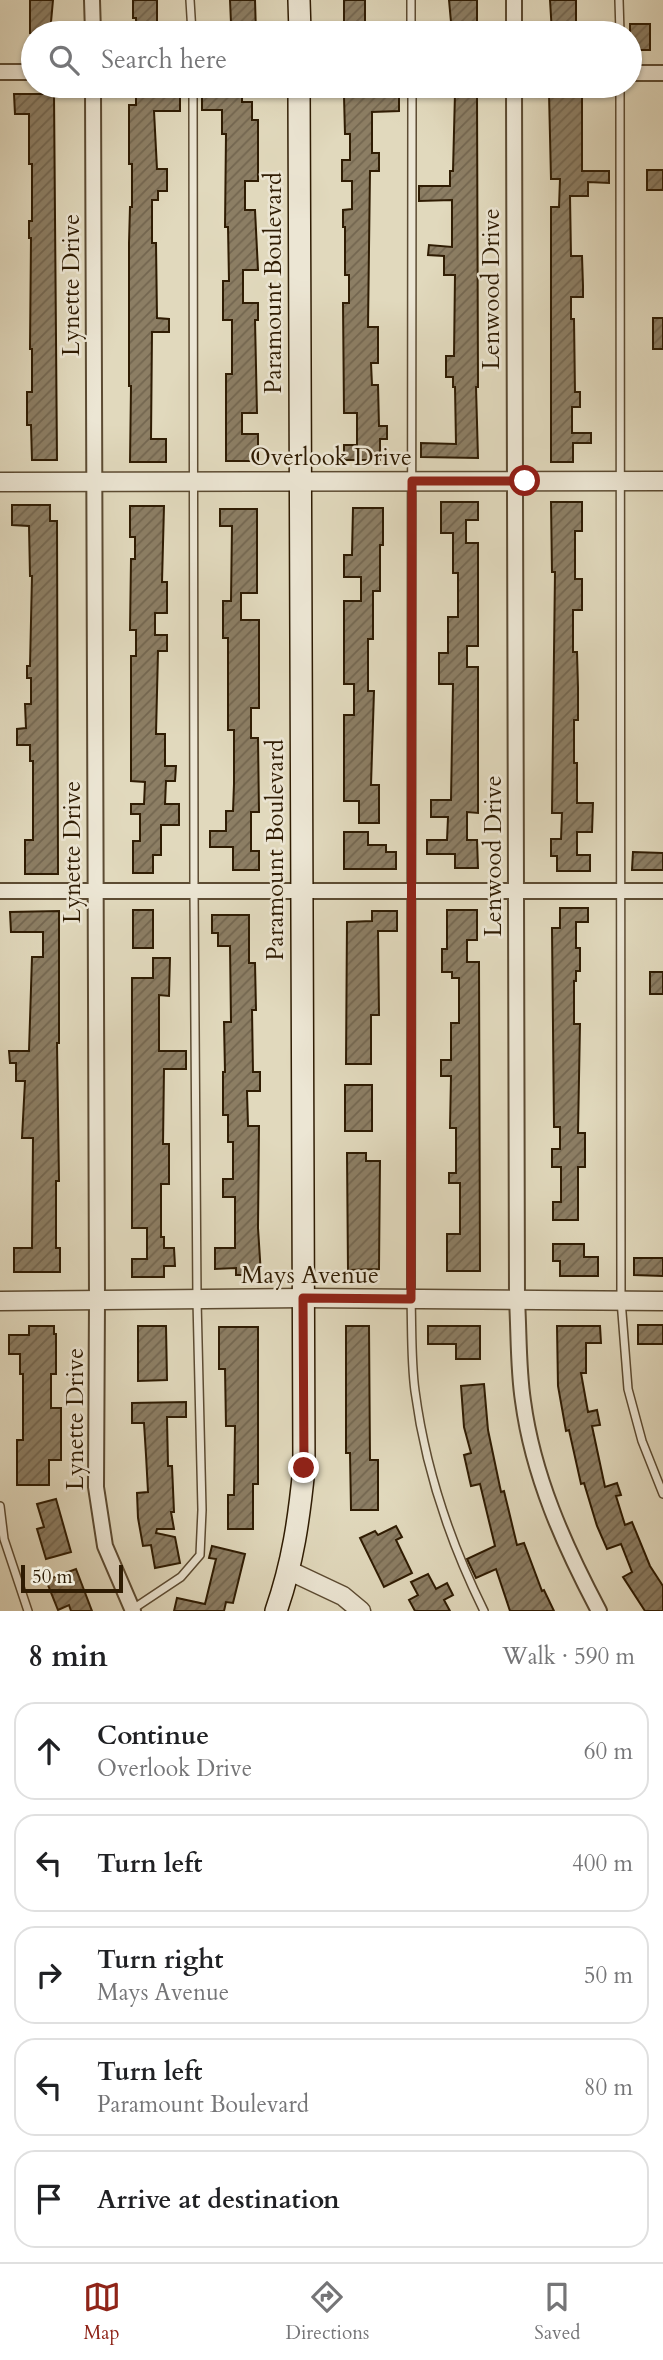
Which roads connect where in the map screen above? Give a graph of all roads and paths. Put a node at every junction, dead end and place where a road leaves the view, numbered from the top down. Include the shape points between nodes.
1 (92, 0) edge
2 (190, 0) edge
3 (299, 0) edge
4 (411, 0) edge
5 (514, 0) edge
6 (619, 0) edge
7 (93, 21) edge
8 (191, 21) edge
9 (300, 21) edge
10 (411, 21) edge
11 (514, 21) edge
12 (620, 21) edge
13 (0, 72) edge
14 (21, 72) edge
15 (642, 73) edge
16 (663, 73) edge
17 (93, 98) edge
18 (193, 98) edge
19 (299, 98) edge
20 (412, 98) edge
21 (514, 98) edge
22 (620, 98) edge
23 (300, 481) junction
24 (412, 481) junction
25 (513, 481) junction
26 (620, 481) junction
27 (663, 481) edge
28 (0, 482) edge
29 (94, 482) junction
30 (194, 482) junction
31 (0, 891) edge
32 (95, 891) junction
33 (194, 891) junction
34 (301, 891) junction
35 (413, 891) junction
36 (516, 891) junction
37 (623, 891) junction
38 (663, 891) edge
39 (303, 1298) junction
40 (411, 1299) junction
41 (197, 1300) junction
42 (517, 1300) junction
43 (621, 1300) junction
44 (0, 1301) edge
45 (97, 1301) junction
46 (663, 1301) edge
47 (663, 1494) edge
48 (0, 1506) edge
49 (290, 1571) junction
50 (133, 1610) edge
51 (28, 1611) edge
52 (276, 1611) edge
53 (361, 1611) edge
54 (484, 1611) edge
55 (599, 1611) edge

1 - 7 street
2 - 8 lane
3 - 9 main road
4 - 10 lane
5 - 11 street
6 - 12 lane
13 - 14 street
15 - 16 street
17 - 29 street, Lynette Drive
18 - 30 lane
19 - 23 main road, Paramount Boulevard
20 - 24 lane
21 - 25 street, Lenwood Drive
22 - 26 lane
23 - 24 street, Overlook Drive
23 - 30 street, Overlook Drive
23 - 34 main road, Paramount Boulevard
24 - 25 street, Overlook Drive
24 - 35 lane
25 - 26 street, Overlook Drive
25 - 36 street, Lenwood Drive
26 - 27 street, Overlook Drive
26 - 37 lane
28 - 29 street, Overlook Drive
29 - 30 street, Overlook Drive
29 - 32 street, Lynette Drive
30 - 33 lane
31 - 32 street
32 - 33 street
32 - 45 street, Lynette Drive
33 - 34 street
33 - 41 lane
34 - 35 street
34 - 39 main road, Paramount Boulevard
35 - 36 street
35 - 40 lane
36 - 37 street
36 - 42 street, Lenwood Drive
37 - 38 street
37 - 43 lane
39 - 40 street, Mays Avenue
39 - 41 street, Mays Avenue
39 - 49 main road, Paramount Boulevard via 304,1468
40 - 42 street, Mays Avenue
40 - 54 lane via 415,1390 431,1471 448,1528
41 - 45 street, Mays Avenue
41 - 50 lane via 200,1555 181,1577
42 - 43 street, Mays Avenue
42 - 55 street, Lenwood Drive via 522,1400 537,1473
43 - 46 street, Mays Avenue
43 - 47 lane via 628,1389
44 - 45 street, Mays Avenue
45 - 50 street, Lynette Drive via 96,1488 105,1546
48 - 51 lane via 4,1539
49 - 52 main road, Paramount Boulevard
49 - 53 street via 343,1596

